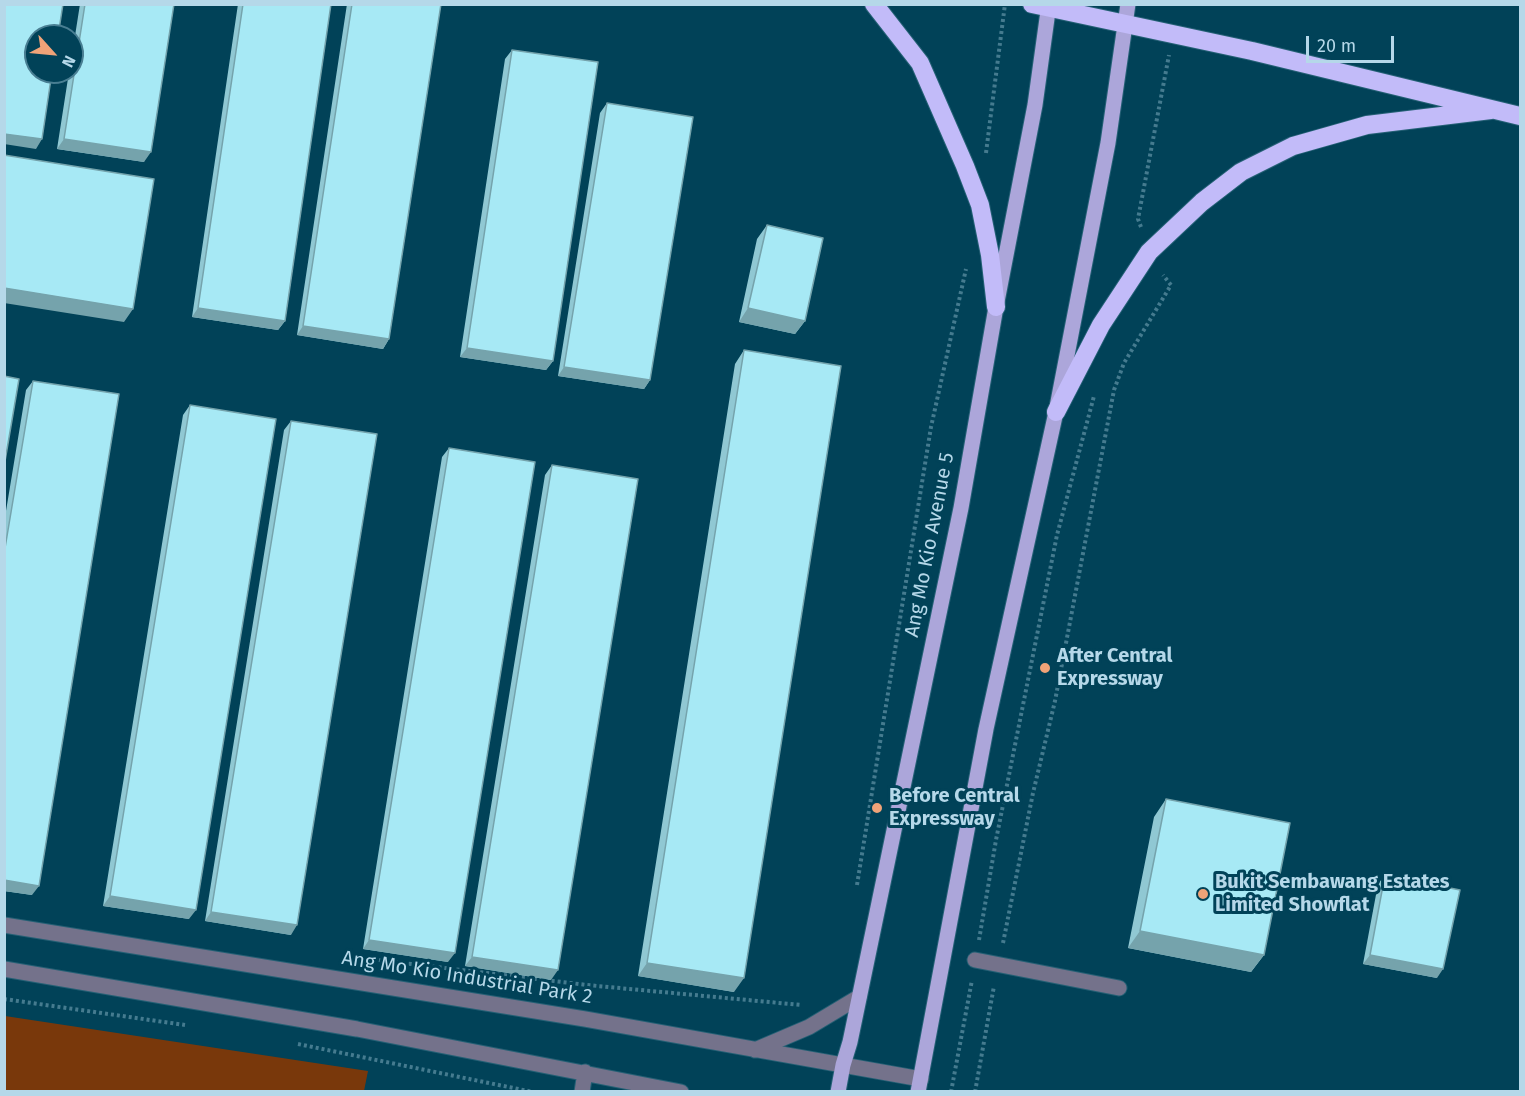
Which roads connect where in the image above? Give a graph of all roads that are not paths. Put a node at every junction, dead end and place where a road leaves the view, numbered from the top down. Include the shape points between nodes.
1 (873, 4) edge
2 (1128, 4) edge
3 (1043, 6) edge
4 (1124, 24) junction
5 (1491, 110) junction
6 (1521, 116) edge
7 (996, 306) junction
8 (1056, 412) junction
9 (4, 925) edge
10 (975, 960) road end
11 (4, 969) edge
12 (1119, 988) dead end
13 (859, 997) junction
14 (755, 1050) junction
15 (843, 1065) junction
16 (585, 1072) junction
17 (920, 1085) edge
18 (582, 1092) edge
19 (681, 1092) edge
20 (838, 1092) edge

1 - 7 highway via 920,63 965,166 980,205
2 - 4 main road
3 - 4 highway
3 - 7 main road, Ang Mo Kio Avenue 5 via 1035,105
4 - 5 highway
4 - 8 main road via 1107,143
5 - 6 highway
5 - 8 highway via 1367,125 1293,146 1241,172 1149,252 1101,325
7 - 13 main road, Ang Mo Kio Avenue 5 via 961,508
8 - 17 main road via 984,740
9 - 14 street, Ang Mo Kio Industrial Park 2
10 - 12 street
11 - 16 street
13 - 14 street via 809,1027
13 - 15 main road, Ang Mo Kio Avenue 5
14 - 15 street, Ang Mo Kio Industrial Park 2
15 - 17 street, Ang Mo Kio Industrial Park 2
15 - 20 main road, Ang Mo Kio Avenue 5
16 - 18 street
16 - 19 street

